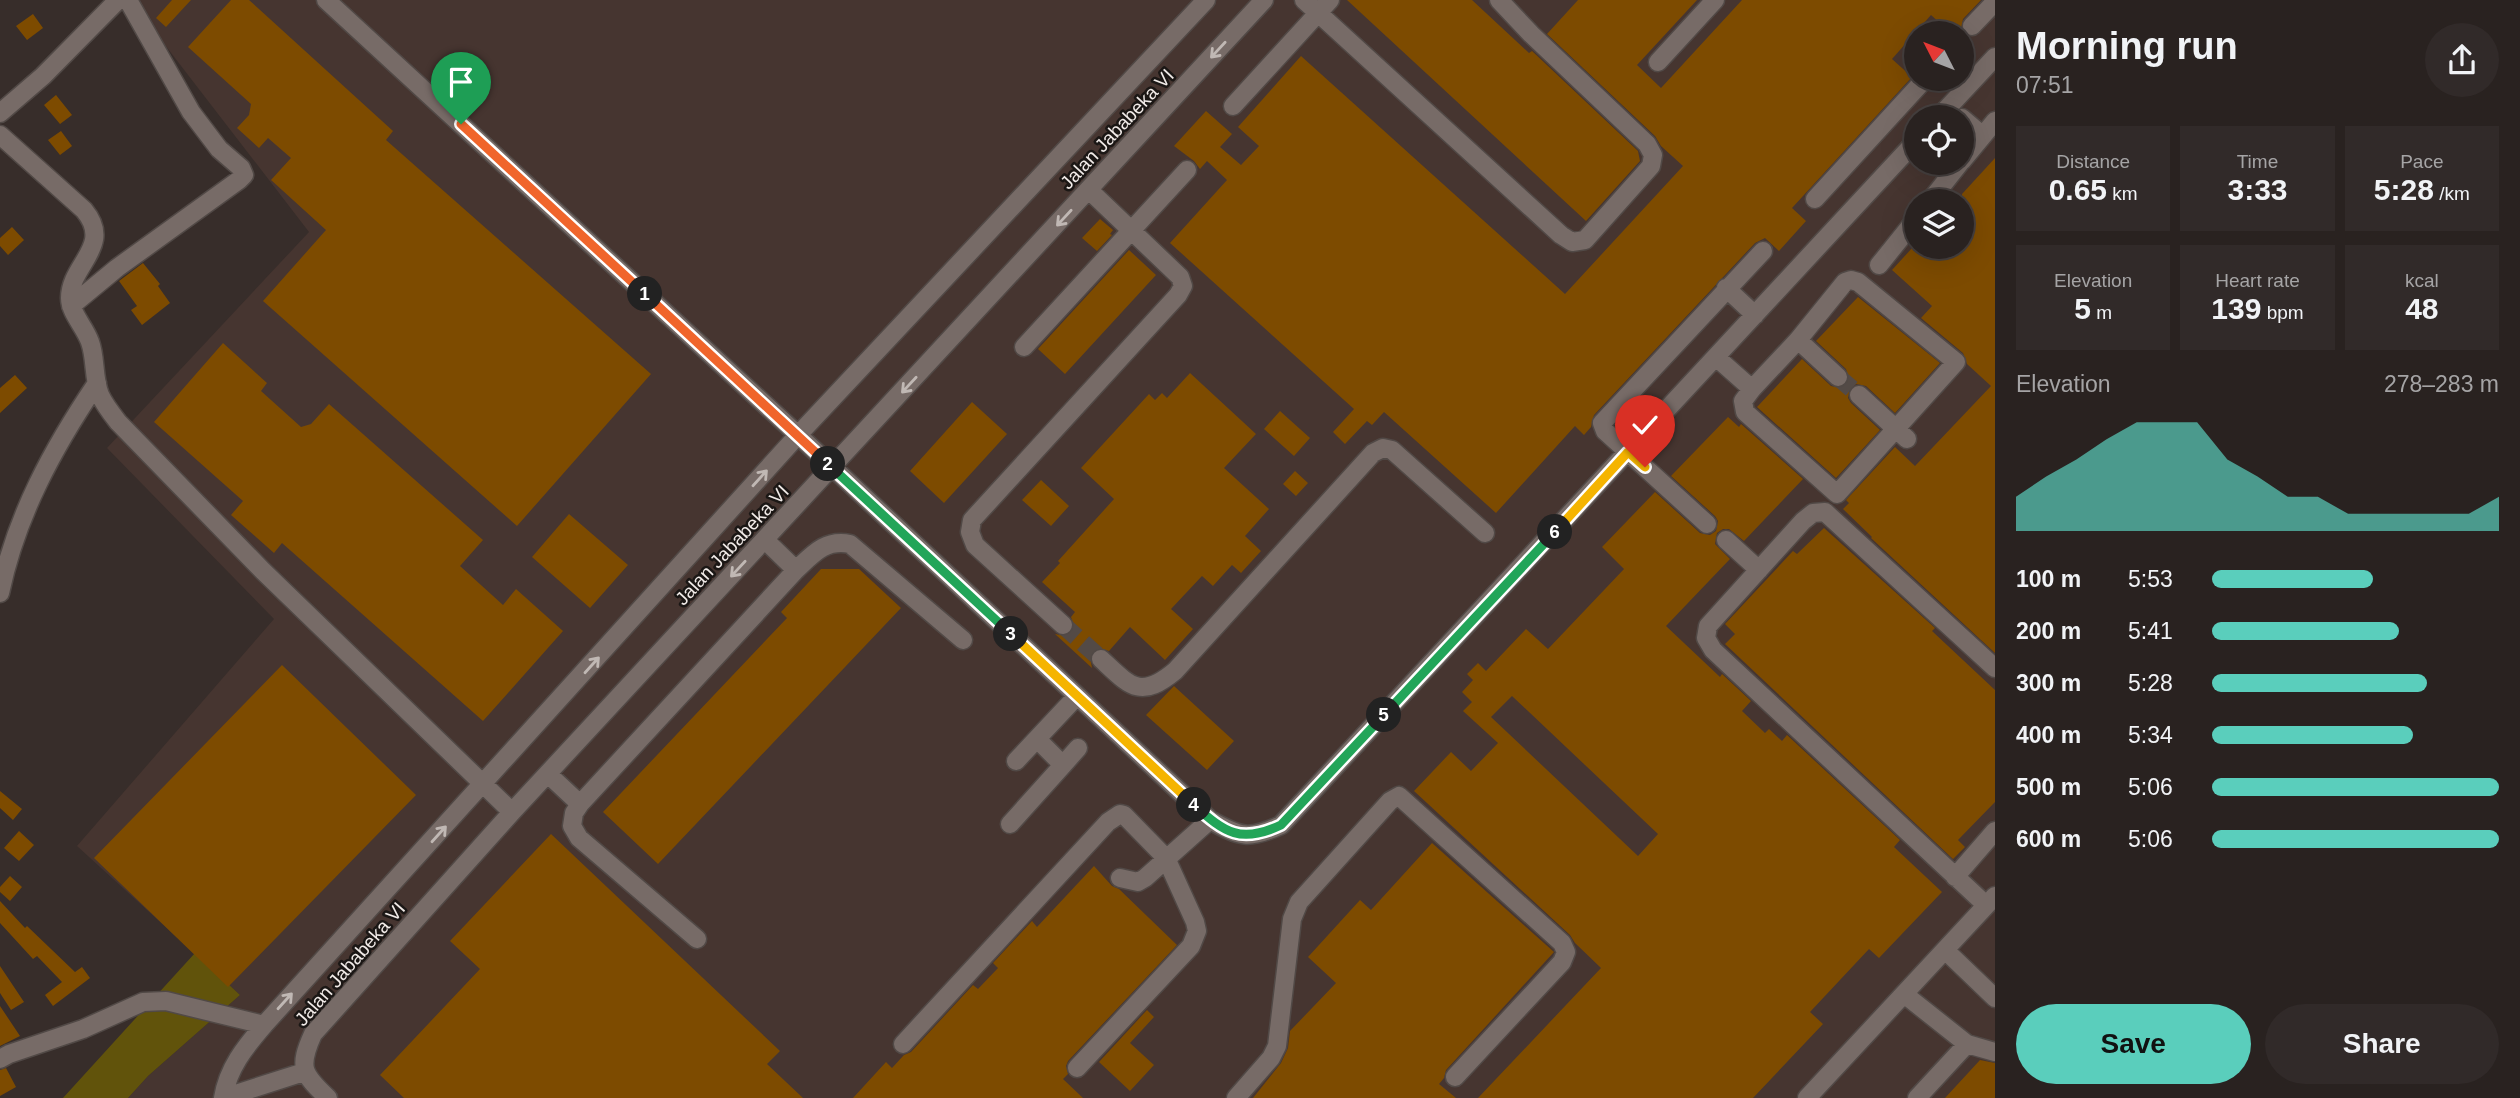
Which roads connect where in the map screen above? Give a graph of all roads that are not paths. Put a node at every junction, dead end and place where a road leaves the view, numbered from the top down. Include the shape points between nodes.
1 (118, 0) edge
2 (128, 0) edge
3 (326, 0) edge
4 (1206, 0) edge
5 (1264, 0) edge
6 (1304, 0) edge
7 (1499, 0) edge
8 (1715, 0) edge
9 (1995, 2) edge
10 (1324, 6) edge
11 (1974, 24) edge
12 (1995, 57) edge
13 (1658, 62) dead end
14 (1974, 73) edge
15 (1914, 91) edge
16 (1233, 106) dead end
17 (0, 113) edge
18 (1995, 121) edge
19 (1974, 129) edge
20 (0, 135) edge
21 (1982, 135) junction
22 (1974, 145) edge
23 (1904, 154) edge
24 (1187, 170) dead end
25 (1951, 175) edge
26 (1940, 189) edge
27 (1089, 190) junction
28 (1815, 199) dead end
29 (1131, 229) junction
30 (1904, 234) edge
31 (1763, 251) dead end
32 (1879, 265) dead end
33 (1726, 288) junction
34 (71, 306) junction
35 (1755, 315) junction
36 (1798, 340) junction
37 (1024, 347) dead end
38 (1717, 358) junction
39 (1838, 377) tunnel mouth
40 (97, 383) junction
41 (1752, 389) junction
42 (1858, 395) tunnel mouth
43 (798, 435) junction
44 (1902, 435) junction
45 (1628, 452) junction
46 (832, 468) junction
47 (1707, 524) dead end
48 (1485, 533) dead end
49 (765, 540) junction
50 (1726, 540) dead end
51 (796, 570) junction
52 (1759, 570) junction
53 (0, 593) edge
54 (1063, 625) tunnel mouth
55 (963, 640) dead end
56 (1101, 659) tunnel mouth
57 (1995, 668) edge
58 (1077, 696) junction
59 (1037, 739) junction
60 (1078, 748) dead end
61 (1016, 761) dead end
62 (1063, 765) junction
63 (549, 775) junction
64 (484, 785) junction
65 (580, 804) junction
66 (512, 812) junction
67 (1210, 820) junction
68 (1010, 824) dead end
69 (1995, 831) edge
70 (1166, 858) junction
71 (1955, 877) junction
72 (1119, 878) dead end
73 (1991, 901) edge
74 (697, 939) dead end
75 (1945, 950) junction
76 (1904, 994) junction
77 (1995, 998) edge
78 (264, 1025) junction
79 (903, 1044) dead end
80 (1967, 1044) junction
81 (1995, 1052) edge
82 (0, 1059) edge
83 (1077, 1068) dead end
84 (304, 1072) junction
85 (1455, 1077) dead end
86 (1814, 1096) edge
87 (223, 1098) edge
88 (327, 1098) edge
89 (1236, 1098) edge
90 (1917, 1098) edge

1 - 17 street
2 - 34 street via 191,113 243,174
3 - 43 street
4 - 43 street, Jalan Jababeka VI
5 -> 27 street, Jalan Jababeka VI
6 - 10 street
7 - 10 street via 1653,155 1651,166 1585,240 1572,242 1561,234
8 - 13 street
9 - 11 street
10 - 16 street
12 - 14 street
15 - 28 street
18 - 21 street
19 - 21 street
20 - 34 street via 84,210 94,225 94,242 69,296
21 - 22 street
23 - 35 street
24 - 29 street
25 - 26 street
27 - 29 street
27 -> 46 street, Jalan Jababeka VI
29 - 37 street
29 - 54 street via 1180,276 1183,286 972,520 975,545
30 - 32 street
31 - 33 street
33 - 35 street
33 - 45 street via 1604,418 1605,431
34 - 40 street via 91,345
35 - 38 street
36 - 39 street
36 - 41 street
36 - 44 street via 1851,280 1956,362
38 - 41 street
38 - 45 street
40 - 53 street via 38,480
40 - 64 street via 107,407 133,439
41 - 44 street via 1743,401 1745,412 1837,494
42 - 44 street
43 - 46 street
64 -> 43 street, Jalan Jababeka VI
45 - 47 street
45 - 67 street via 1281,825 1247,836
46 - 49 street, Jalan Jababeka VI
46 - 58 street
48 - 56 street via 1392,450 1383,448 1373,453 1164,681 1143,689 1129,685
49 - 51 street
49 -> 63 street, Jalan Jababeka VI
50 - 52 street
51 - 55 street via 817,549 830,543 850,544
51 - 65 street
52 - 57 street via 1803,521 1813,513 1825,512
52 - 71 street via 1708,625 1706,638 1713,650
58 - 59 street
58 - 67 street
59 - 61 street
59 - 62 street
60 - 62 street
62 - 68 street
63 - 65 street
63 - 66 street, Jalan Jababeka VI
64 - 66 street
78 -> 64 street, Jalan Jababeka VI
65 - 74 street via 572,826 579,838
66 - 84 street, Jalan Jababeka VI via 313,1034 304,1054
67 - 70 street
69 - 71 street
70 - 72 street via 1138,882
70 - 79 street via 1125,815 1116,815
70 - 83 street via 1192,914 1195,939
71 - 73 street
73 - 75 street
75 - 76 street
75 - 77 street
76 - 80 street
76 - 86 street
78 - 82 street via 166,1001 143,1002 83,1030
78 - 87 street, Jalan Jababeka VI via 234,1063
80 - 81 street
80 - 90 street
84 - 87 street
84 - 88 street
85 - 89 street via 1562,962 1566,952 1562,943 1399,796 1296,907 1277,1046

